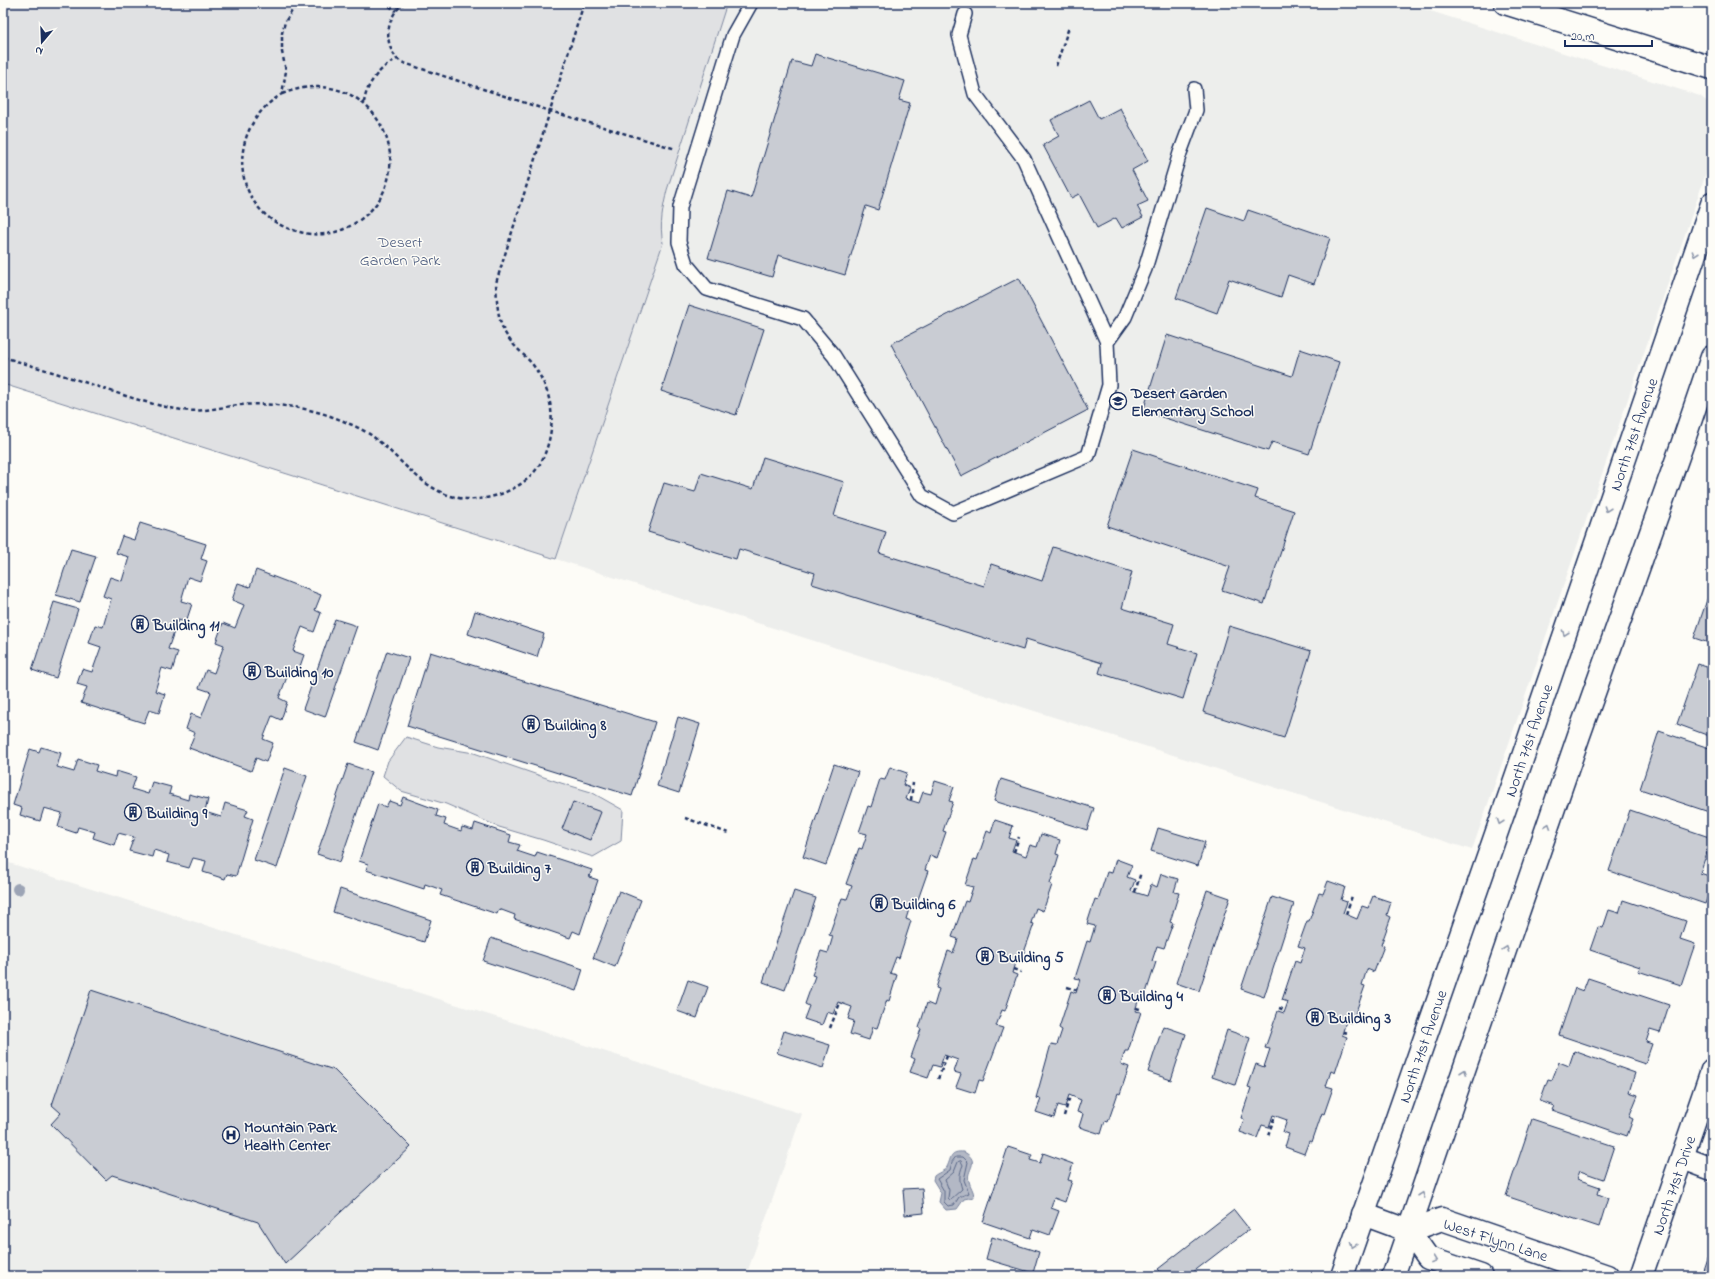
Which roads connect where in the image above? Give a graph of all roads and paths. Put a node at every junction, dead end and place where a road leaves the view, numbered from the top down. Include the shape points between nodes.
1 (297, 3) edge
2 (383, 3) edge
3 (405, 3) edge
4 (584, 3) edge
5 (751, 3) edge
6 (1505, 3) edge
7 (396, 11) junction
8 (965, 14) dead end
9 (1069, 28) dead end
10 (397, 59) junction
11 (1056, 66) dead end
12 (1712, 68) edge
13 (1194, 89) dead end
14 (282, 94) junction
15 (364, 103) junction
16 (550, 110) junction
17 (680, 150) dead end
18 (1712, 204) edge
19 (1107, 342) junction
20 (3, 357) edge
21 (1712, 357) edge
22 (913, 783) dead end
23 (911, 800) dead end
24 (685, 818) dead end
25 (731, 834) dead end
26 (1019, 837) dead end
27 (1014, 852) dead end
28 (1141, 872) dead end
29 (1135, 892) dead end
30 (1352, 896) dead end
31 (1346, 914) dead end
32 (1013, 969) dead end
33 (1021, 972) dead end
34 (1067, 987) dead end
35 (1076, 990) dead end
36 (840, 1003) dead end
37 (1136, 1008) dead end
38 (1279, 1008) dead end
39 (1140, 1009) dead end
40 (1285, 1010) dead end
41 (830, 1028) dead end
42 (1343, 1032) dead end
43 (1348, 1033) dead end
44 (947, 1056) dead end
45 (1712, 1070) edge
46 (938, 1079) dead end
47 (1070, 1096) dead end
48 (1064, 1116) dead end
49 (1275, 1116) dead end
50 (1268, 1135) dead end
51 (1682, 1158) junction
52 (1712, 1169) edge
53 (1363, 1214) junction
54 (1409, 1232) junction
55 (1342, 1276) edge
56 (1393, 1276) edge
57 (1481, 1276) edge
58 (1607, 1276) edge
59 (1641, 1276) edge

1 - 14 path via 282,32 282,52 286,71
2 - 7 path
3 - 7 path
4 - 16 path
5 - 19 lane via 733,35 680,207 679,242 686,264 707,289 802,320 834,356 922,496 953,513 1088,456 1109,384
6 - 12 street
7 - 10 path via 390,19 388,32
8 - 19 lane via 959,35 975,94 1024,159
9 - 11 path
10 - 15 path via 389,63 372,80
10 - 16 path via 411,66
13 - 19 lane via 1196,110 1180,152 1145,269 1125,317
14 - 15 path via 310,86 326,86 344,91
14 - 15 path via 259,112 251,123 242,150 242,167 250,194 257,206 281,226 307,234 332,233 357,222 376,205 383,194 391,164 389,145 383,127
16 - 17 path
16 - 20 path via 496,283 500,320 506,335 541,377 552,408 552,425 542,461 520,485 507,493 488,498 468,499 450,496 419,479 370,434 313,410 261,404 214,410 178,410
18 -> 53 street, North 71st Avenue via 1520,767
54 -> 21 street
22 - 23 path
24 - 25 path
26 - 27 path
28 - 29 path
30 - 31 path
32 - 33 path
34 - 35 path
36 - 41 path
37 - 39 path
38 - 40 path
42 - 43 path
44 - 46 path
45 - 51 street, North 71st Drive
47 - 48 path
49 - 50 path
51 - 52 street
51 - 59 street, North 71st Drive
53 - 54 street
53 -> 55 street, North 71st Avenue
54 - 56 street
54 -> 57 street via 1428,1258
54 - 58 street, West Flynn Lane via 1442,1219

